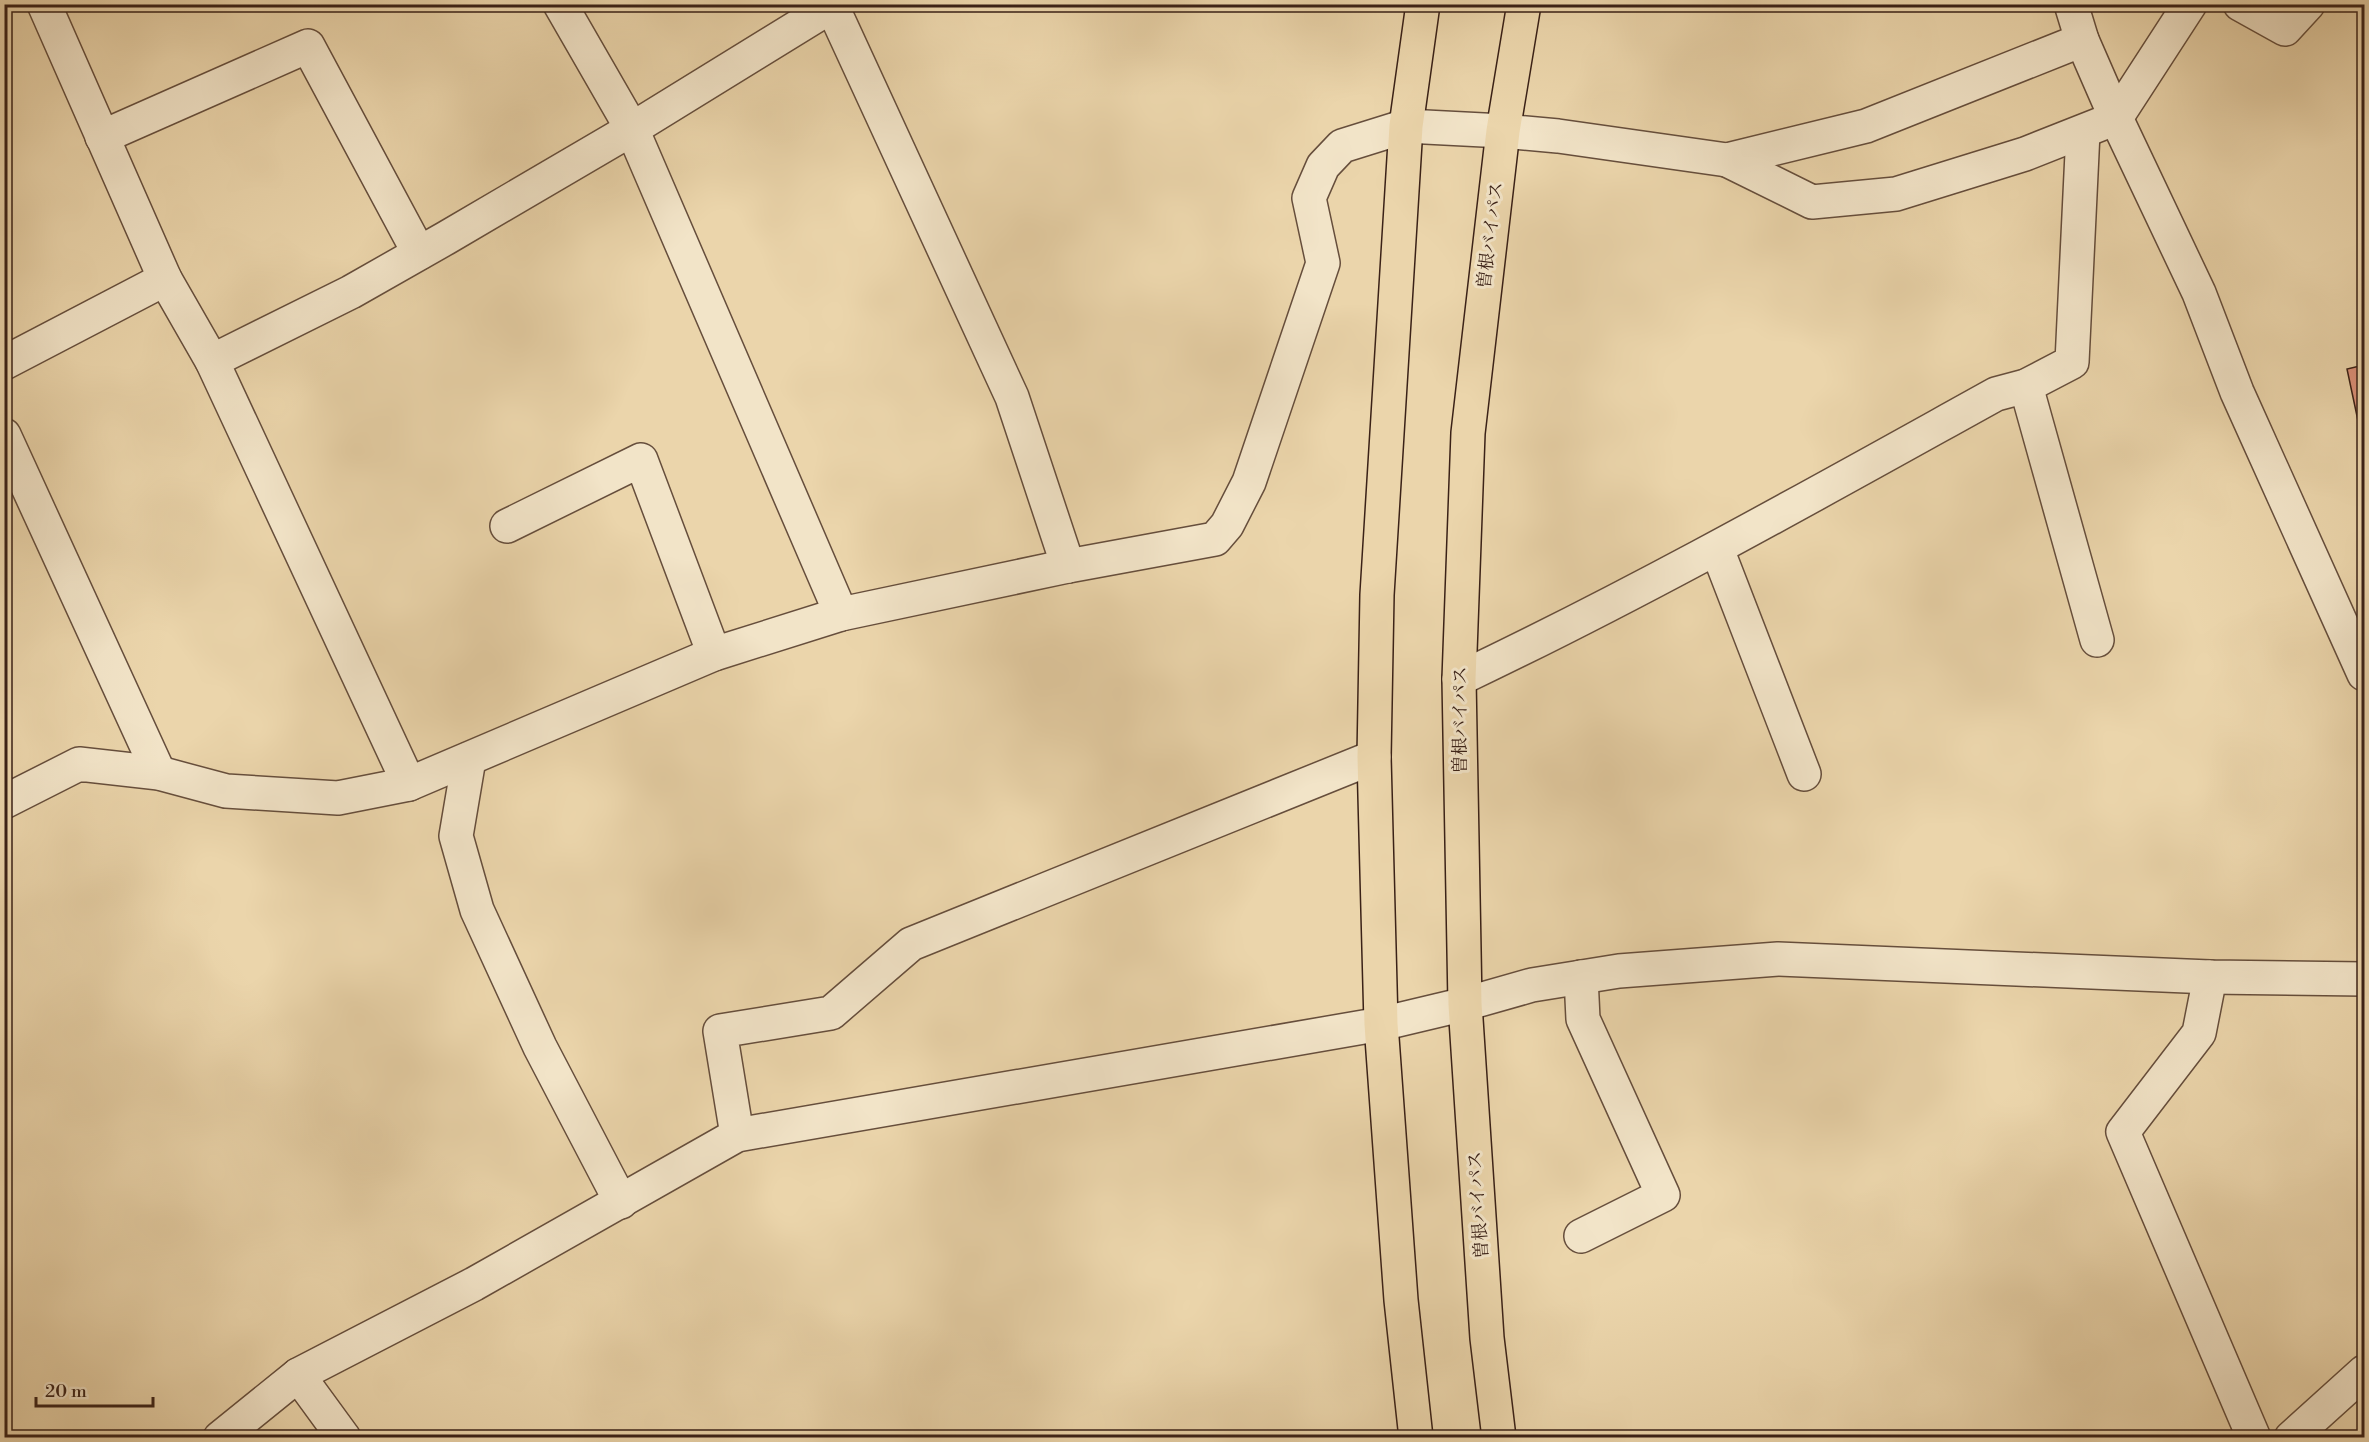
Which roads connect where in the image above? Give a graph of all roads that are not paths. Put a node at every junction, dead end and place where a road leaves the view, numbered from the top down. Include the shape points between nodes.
1 (44, 4) edge
2 (560, 4) edge
3 (1423, 4) edge
4 (1524, 4) edge
5 (2071, 4) edge
6 (2190, 4) edge
7 (2240, 4) edge
8 (2308, 4) edge
9 (832, 5) edge
10 (2082, 40) junction
11 (2116, 118) junction
12 (1406, 126) junction
13 (632, 129) junction
14 (1503, 130) junction
15 (2083, 132) junction
16 (102, 137) junction
17 (1727, 160) junction
18 (419, 253) junction
19 (165, 279) junction
20 (212, 361) junction
21 (4, 363) edge
22 (2026, 386) junction
23 (4, 435) edge
24 (507, 526) dead end
25 (1717, 549) junction
26 (1068, 566) junction
27 (841, 615) junction
28 (2097, 640) dead end
29 (714, 654) junction
30 (2364, 674) edge
31 (1459, 679) junction
32 (1374, 757) junction
33 (469, 759) junction
34 (159, 773) junction
35 (1804, 774) dead end
36 (409, 784) junction
37 (4, 802) edge
38 (1581, 977) junction
39 (2210, 977) junction
40 (2364, 979) edge
41 (1465, 1004) junction
42 (1381, 1024) junction
43 (737, 1135) junction
44 (621, 1202) junction
45 (1581, 1236) dead end
46 (2364, 1372) edge
47 (298, 1375) junction
48 (220, 1437) edge
49 (344, 1437) edge
50 (1416, 1437) edge
51 (1499, 1437) edge
52 (2254, 1437) edge
53 (2291, 1437) edge

1 - 16 street
2 - 13 street
3 - 12 highway
4 - 14 highway, 曽根バイパス
5 - 10 street
6 - 11 street
7 - 8 street via 2285,29
9 - 13 street
9 - 26 street via 1012,397
10 - 11 street
10 - 17 street via 1866,126
11 - 15 street
11 - 30 street via 2199,293 2237,392
12 - 14 street
12 - 26 street via 1342,146 1323,166 1309,198 1323,263 1249,482 1227,525 1215,539
12 - 32 highway via 1377,583
13 - 18 street
13 - 27 street
14 - 17 street
14 - 31 highway, 曽根バイパス via 1468,433
15 - 17 street via 1896,194 1812,202
15 - 22 street via 2072,362
16 - 18 street via 308,46
16 - 19 street
18 - 20 street via 351,292
19 - 20 street
19 - 21 street
20 - 36 street
22 - 25 street via 1996,394
22 - 28 street
23 - 34 street
24 - 29 street via 640,460
25 - 31 street
25 - 35 street
26 - 27 street
27 - 29 street
29 - 33 street
31 - 41 highway, 曽根バイパス
32 - 42 highway
32 - 43 street via 911,944 831,1013 720,1031
33 - 36 street
33 - 44 street via 456,836 477,910 540,1047
34 - 36 street via 226,791 338,798
34 - 37 street via 79,764
38 - 39 street via 1778,959
38 - 41 street via 1532,985
38 - 45 street via 1583,1019 1663,1195
39 - 40 street
39 - 52 street via 2199,1033 2123,1132
41 - 42 street
41 - 51 highway, 曽根バイパス via 1487,1338
42 - 43 street
42 - 50 highway via 1401,1300
43 - 44 street
44 - 47 street
46 - 53 street
47 - 48 street
47 - 49 street

